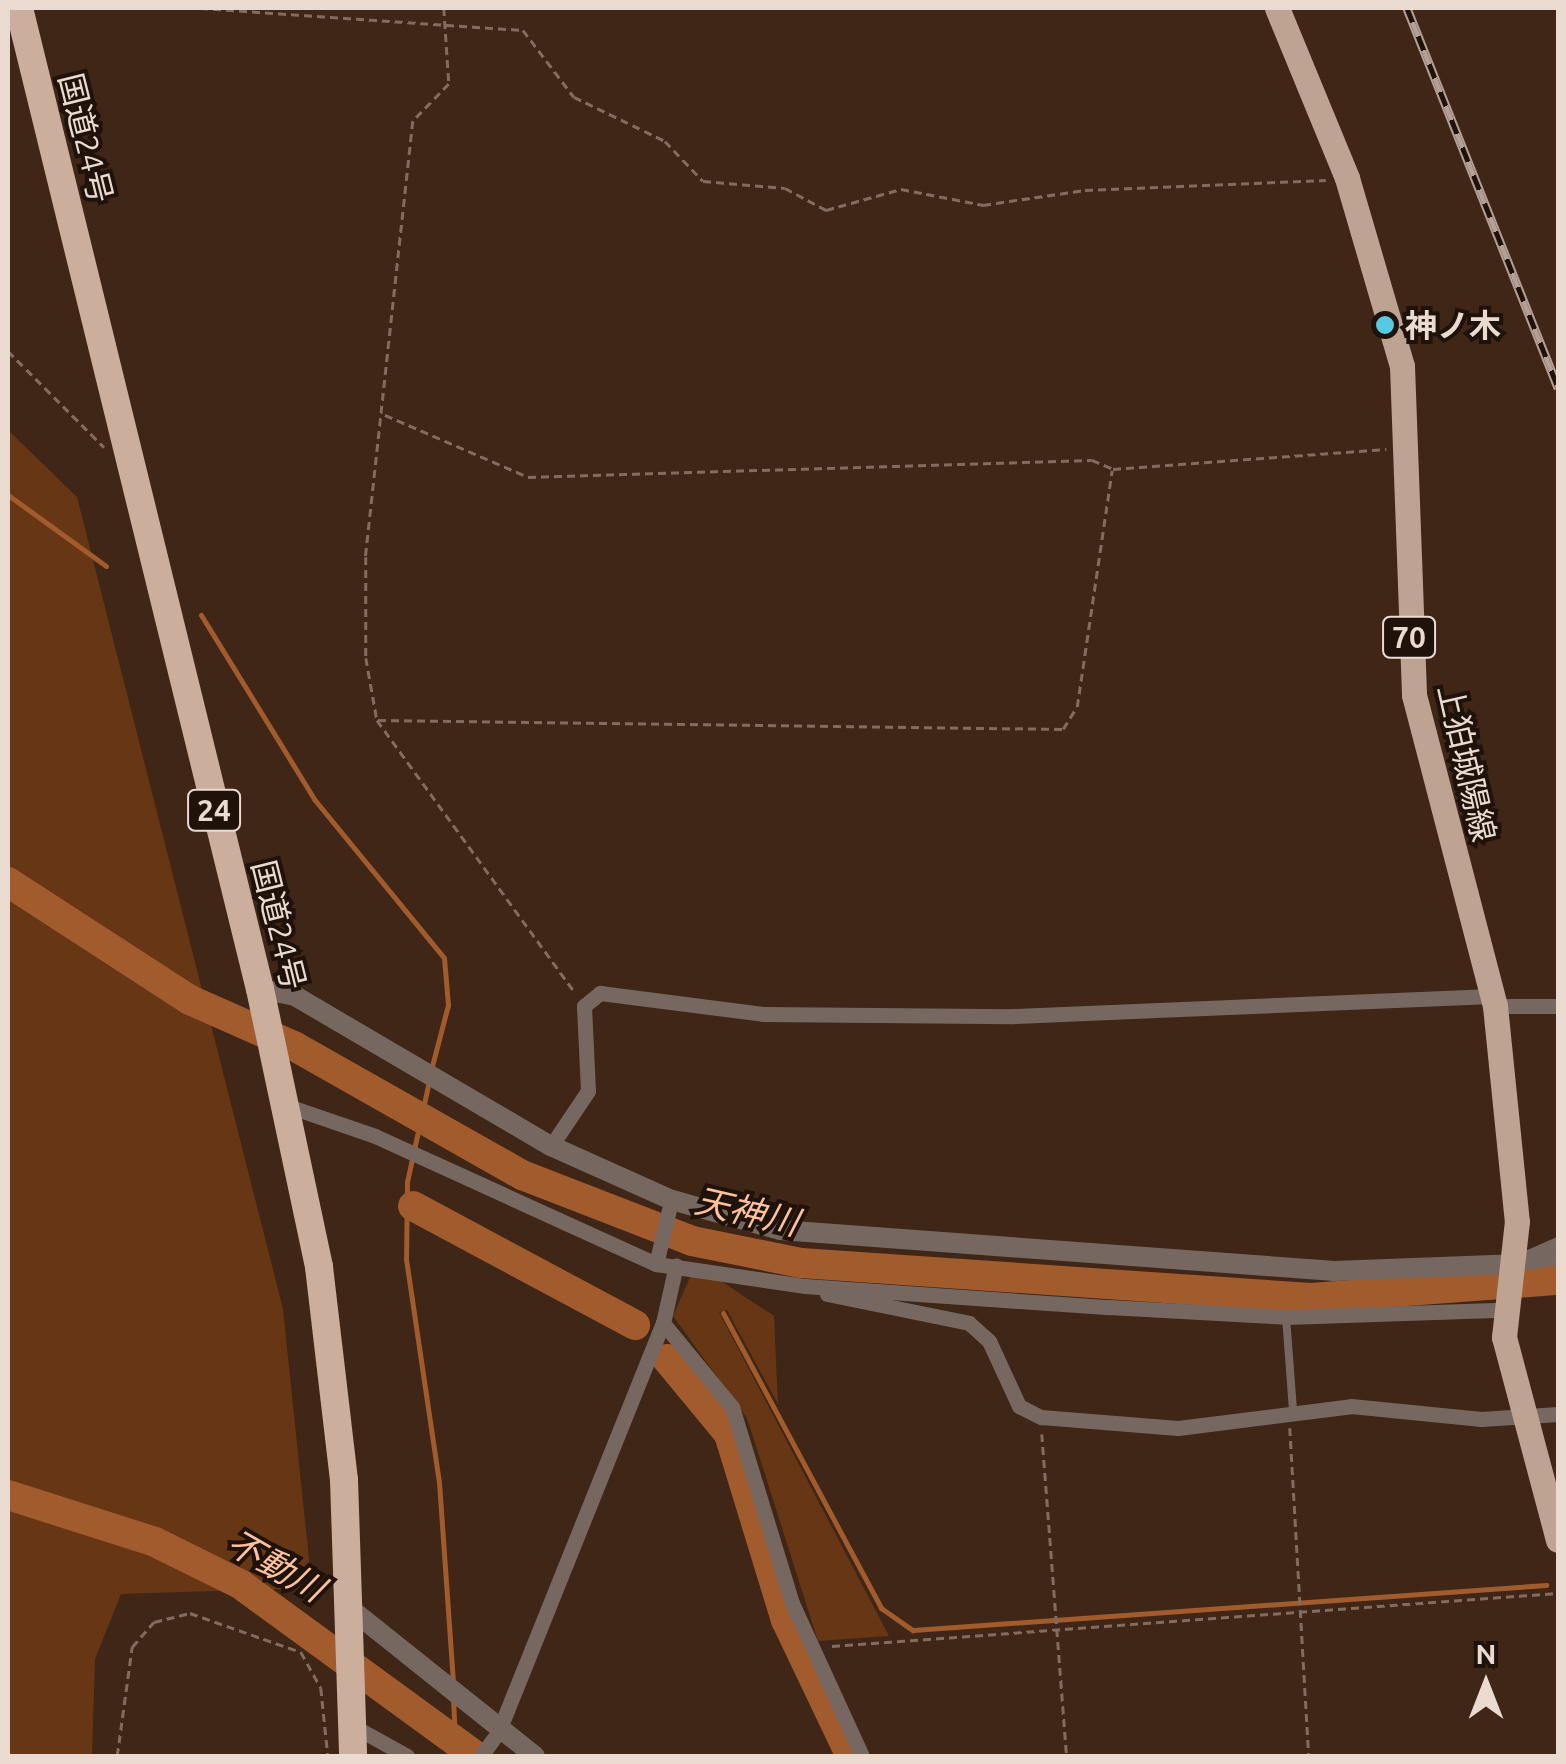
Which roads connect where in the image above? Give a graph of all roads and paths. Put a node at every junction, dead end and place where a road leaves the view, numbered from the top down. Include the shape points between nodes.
1 (18, 8) edge
2 (200, 8) edge
3 (444, 8) edge
4 (1277, 8) edge
5 (448, 26) junction
6 (1347, 178) junction
7 (8, 351) edge
8 (384, 414) junction
9 (1407, 448) junction
10 (131, 464) junction
11 (1113, 469) junction
12 (377, 720) junction
13 (260, 988) junction
14 (1494, 1001) junction
15 (584, 1006) junction
16 (1558, 1006) edge
17 (288, 1106) junction
18 (551, 1146) junction
19 (671, 1205) junction
20 (1558, 1244) edge
21 (1558, 1257) edge
22 (656, 1260) junction
23 (676, 1265) junction
24 (1512, 1269) junction
25 (804, 1286) junction
26 (1502, 1306) junction
27 (1286, 1316) junction
28 (663, 1323) junction
29 (1558, 1414) edge
30 (1041, 1417) junction
31 (1291, 1417) junction
32 (1529, 1417) junction
33 (1549, 1462) edge
34 (1558, 1538) edge
35 (1558, 1593) edge
36 (1298, 1609) junction
37 (352, 1616) junction
38 (1057, 1628) junction
39 (810, 1648) junction
40 (353, 1716) junction
41 (497, 1733) junction
42 (117, 1756) edge
43 (328, 1756) edge
44 (353, 1756) edge
45 (407, 1756) edge
46 (481, 1756) edge
47 (535, 1756) edge
48 (862, 1756) edge
49 (1067, 1756) edge
50 (1309, 1756) edge

1 - 10 highway, 国道24号 / 24
2 - 5 path
3 - 5 path
4 - 6 main road, 上狛城陽線 / 70
5 - 6 path via 523,30 574,97 664,141 703,180 785,188 826,210 901,189 983,205 1085,190
5 - 8 path via 450,84 413,120
6 - 9 main road, 上狛城陽線 / 70 via 1390,309
7 - 10 path via 96,442
8 - 11 path via 528,478 1092,460
8 - 12 path via 366,557
9 - 11 path
9 - 14 main road, 上狛城陽線 / 70 via 1414,696
10 - 13 highway, 国道24号 / 24
11 - 12 path via 1077,707 1063,729
12 - 15 path
13 - 17 highway, 国道24号 / 24
13 - 18 street via 295,996
14 - 15 street via 1013,1016 763,1014 600,993
14 - 16 street
14 - 24 main road, 上狛城陽線 / 70 via 1514,1165
15 - 18 street via 588,1091
17 - 22 street via 360,1129
17 - 37 highway, 国道24号 / 24 via 319,1267
18 - 19 street
19 - 22 street
19 - 24 street via 780,1230 1220,1266
20 - 24 street
21 - 24 street
22 - 23 street
23 - 25 street
23 - 28 street
24 - 26 main road, 上狛城陽線 / 70
25 - 27 street
25 - 30 street via 969,1323 988,1341 1019,1406
26 - 27 street
26 - 32 main road
27 - 31 lane
28 - 39 street via 732,1407
28 - 41 street
29 - 32 street
30 - 31 street via 1178,1428
30 - 38 path
31 - 32 street via 1351,1406
31 - 36 path
32 - 33 main road
33 - 34 main road
35 - 36 path
36 - 38 path
36 - 50 path
37 - 40 highway, 国道24号 / 24
37 - 41 street
38 - 39 path
38 - 49 path
39 - 48 street
40 - 44 highway, 国道24号 / 24
40 - 45 street
41 - 46 street
41 - 47 street
42 - 43 path via 132,1646 154,1622 190,1613 301,1652 320,1688

